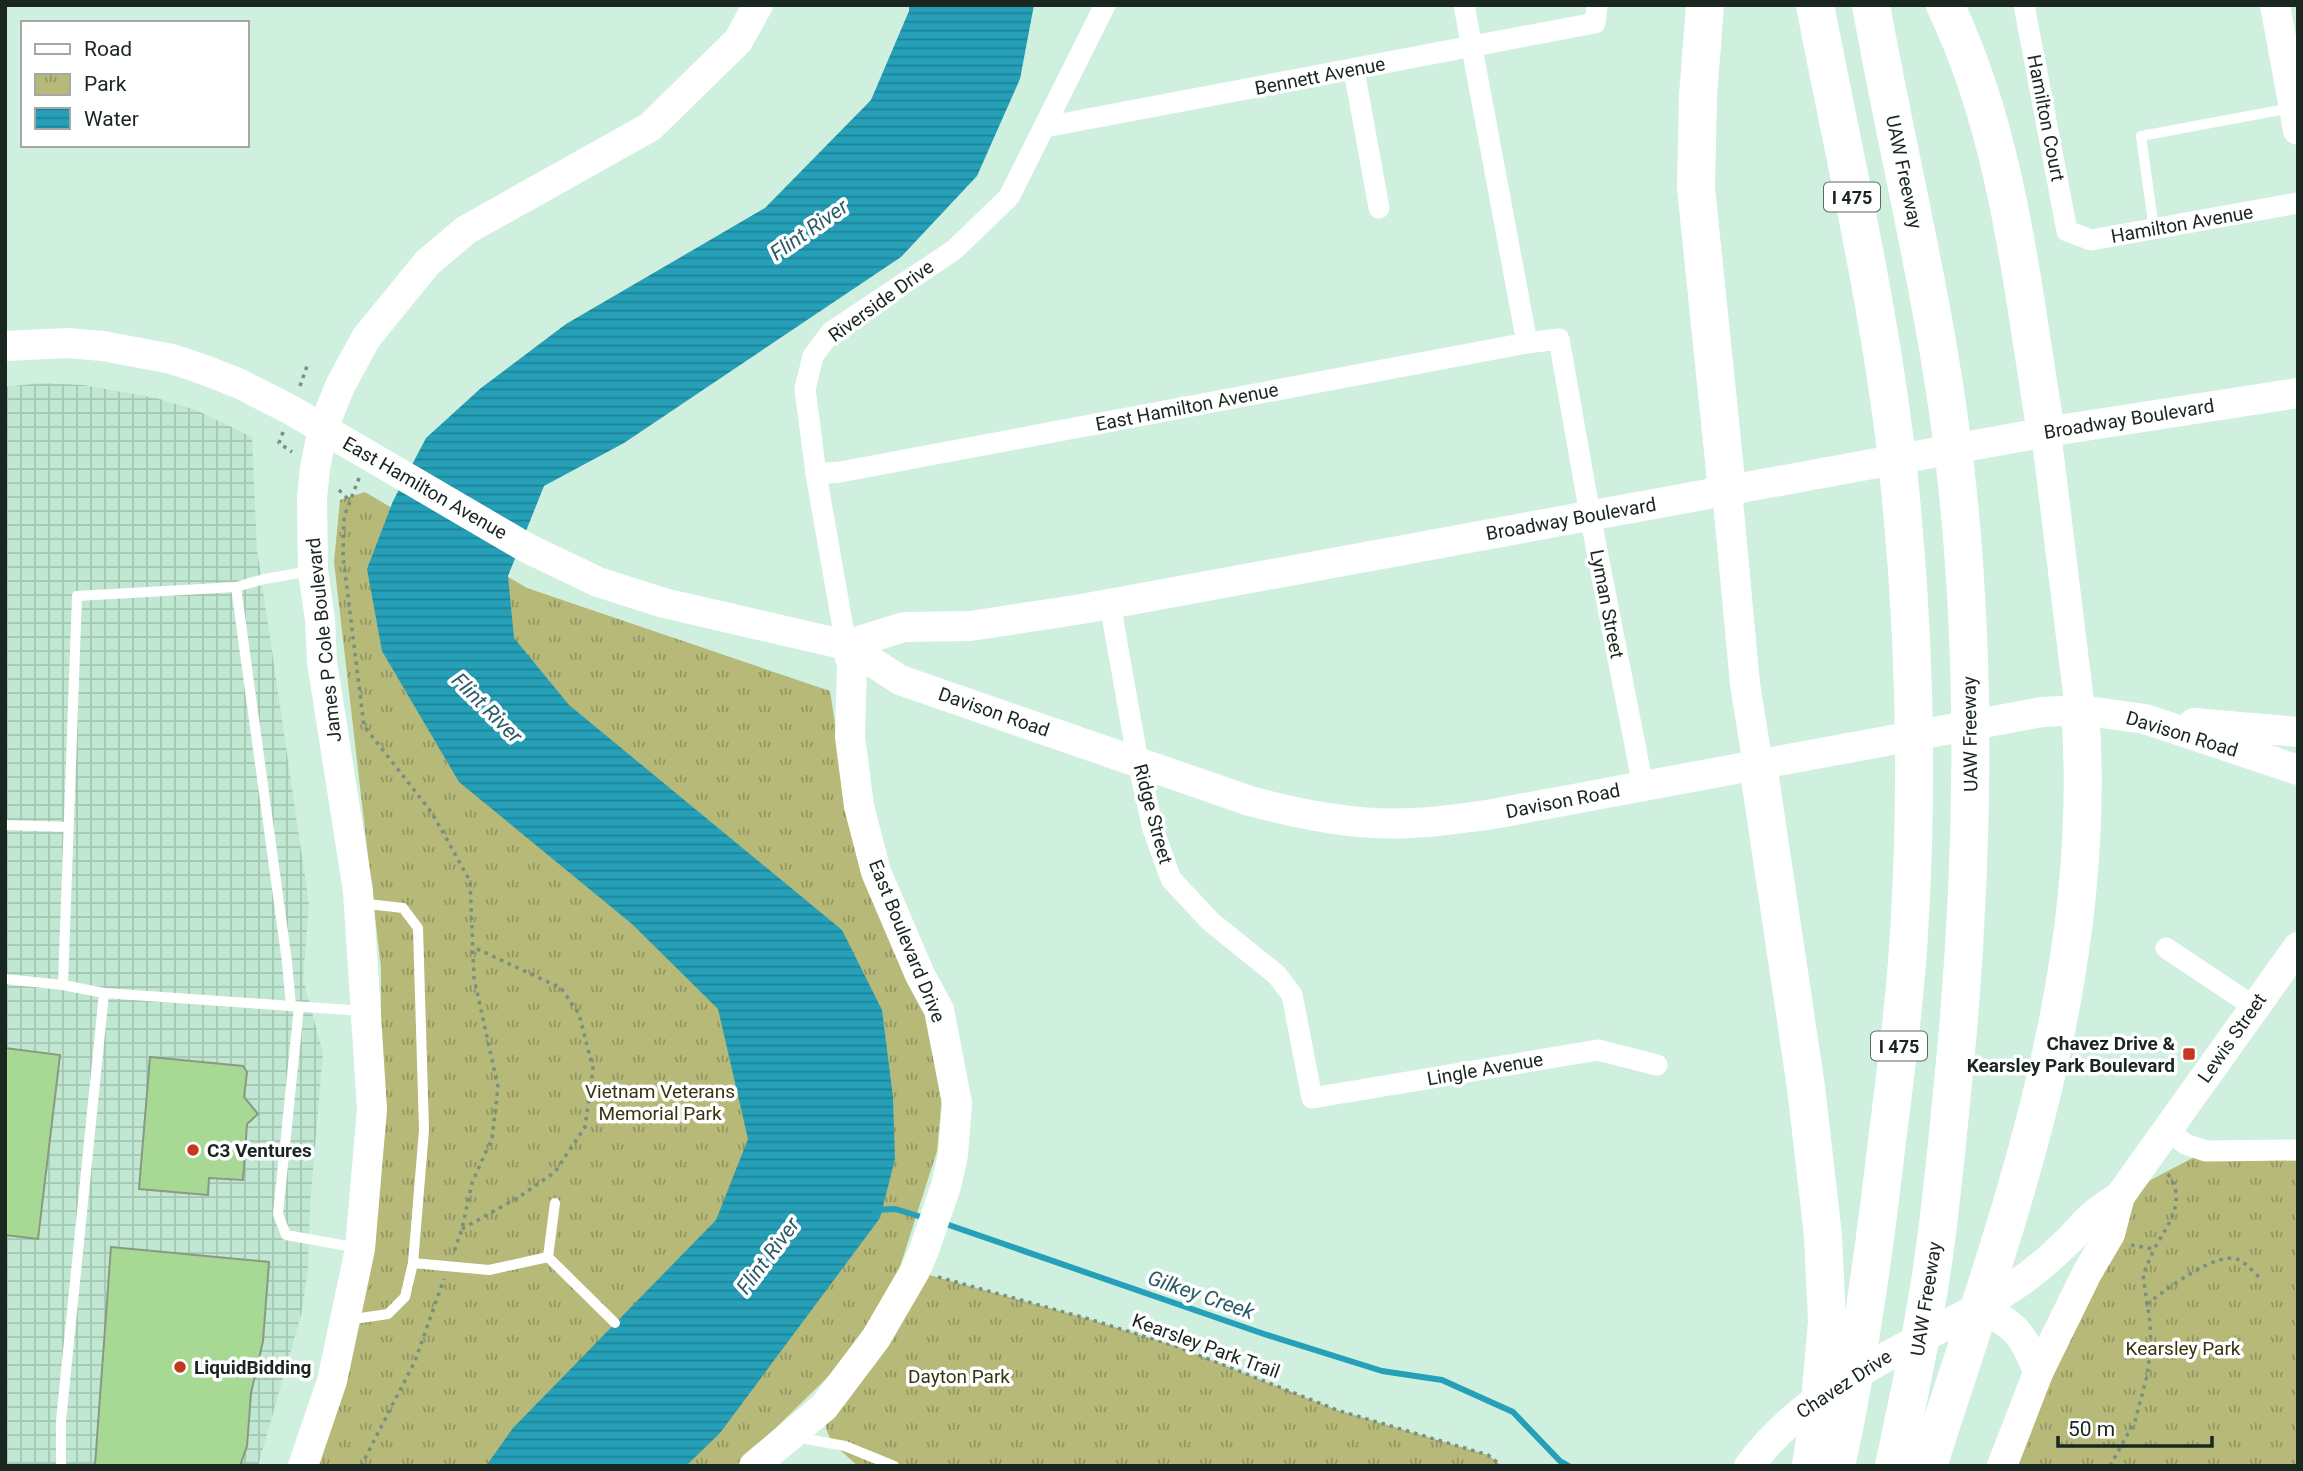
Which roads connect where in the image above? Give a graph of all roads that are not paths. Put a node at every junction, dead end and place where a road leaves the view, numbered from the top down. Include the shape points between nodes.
1 (758, 5) edge
2 (1105, 5) edge
3 (1464, 5) edge
4 (1705, 5) edge
5 (1815, 5) edge
6 (1871, 5) edge
7 (1945, 5) edge
8 (2024, 5) edge
9 (2275, 5) edge
10 (1596, 14) edge
11 (1472, 45) junction
12 (1354, 70) junction
13 (2297, 124) edge
14 (1045, 127) junction
15 (2298, 202) edge
16 (1379, 208) dead end
17 (2154, 229) junction
18 (2067, 231) joint
19 (1559, 339) joint
20 (1527, 343) junction
21 (5, 346) edge
22 (2298, 393) edge
23 (324, 428) junction
24 (2046, 432) junction
25 (816, 474) junction
26 (1727, 490) junction
27 (1590, 515) junction
28 (313, 571) junction
29 (236, 587) junction
30 (1110, 604) junction
31 (846, 645) junction
32 (2080, 710) junction
33 (2145, 719) junction
34 (2298, 732) edge
35 (1138, 762) junction
36 (1758, 765) junction
37 (2298, 769) edge
38 (1643, 786) junction
39 (5, 825) edge
40 (68, 827) junction
41 (359, 902) junction
42 (2298, 947) edge
43 (2166, 948) dead end
44 (5, 979) edge
45 (63, 985) junction
46 (104, 993) junction
47 (295, 1006) junction
48 (2253, 1006) junction
49 (365, 1011) junction
50 (1657, 1065) dead end
51 (1312, 1098) joint
52 (2167, 1129) junction
53 (2298, 1150) edge
54 (2120, 1196) junction
55 (555, 1203) dead end
56 (360, 1249) junction
57 (548, 1257) junction
58 (413, 1263) junction
59 (1976, 1308) junction
60 (345, 1320) junction
61 (615, 1323) dead end
62 (2038, 1373) junction
63 (790, 1436) junction
64 (1839, 1453) edge
65 (61, 1466) edge
66 (303, 1466) edge
67 (754, 1466) edge
68 (894, 1466) edge
69 (1749, 1466) edge
70 (1811, 1466) edge
71 (1894, 1466) edge
72 (1928, 1466) edge
73 (2002, 1466) edge

1 - 23 main road, James P Cole Boulevard via 738,41 650,127 466,230 427,263 366,338
2 - 14 street, Riverside Drive
3 - 11 street
4 - 26 highway via 1696,188
5 - 64 highway, I 475 via 1888,388 1906,559 1914,803 1903,1001 1868,1289
6 - 71 highway, UAW Freeway / I 475 via 1944,383 1964,574 1971,699 1970,851 1960,1005 1934,1254
7 - 24 highway via 1969,61 2011,211
8 - 18 street, Hamilton Court
9 - 13 main road
10 - 11 street, Bennett Avenue
11 - 12 street, Bennett Avenue
11 - 20 street
12 - 14 street, Bennett Avenue
12 - 16 street
13 - 17 lane via 2141,136
14 - 25 street, Riverside Drive via 1009,197 954,250 831,332 813,356 805,388
15 - 17 street, Hamilton Avenue
17 - 18 street, Hamilton Avenue via 2091,240
19 - 20 street, East Hamilton Avenue
19 - 27 street, Lyman Street
20 - 25 street, East Hamilton Avenue
21 - 23 main road, East Hamilton Avenue via 80,344 172,359 240,384
22 - 24 main road, Broadway Boulevard
23 - 28 main road, James P Cole Boulevard via 312,499
23 - 31 main road, East Hamilton Avenue via 527,548 623,592
24 - 26 main road, Broadway Boulevard
24 - 32 main road
25 - 31 street, Riverside Drive
26 - 27 main road, Broadway Boulevard
26 - 36 main road via 1745,684
27 - 30 main road, Broadway Boulevard
27 - 38 street, Lyman Street
28 - 29 lane
28 - 41 main road, James P Cole Boulevard via 322,662
29 - 40 lane via 77,596
29 - 47 lane
30 - 31 main road, Broadway Boulevard via 970,626 904,627
30 - 35 street, Ridge Street
31 - 35 main road, Davison Road via 900,680
31 - 63 main road, East Boulevard Drive via 852,678 851,763 862,819 876,872 939,1010 957,1103 946,1186 919,1260 876,1338 824,1407
32 - 33 main road, Davison Road
32 - 36 main road, Davison Road via 2042,712
32 - 72 highway via 2082,819 2068,970 2039,1111
33 - 34 main road
33 - 37 main road, Davison Road
35 - 38 main road, Davison Road via 1290,812 1369,823 1493,814
35 - 51 street, Ridge Street via 1153,829 1171,879 1210,921 1277,975 1292,995
36 - 38 main road, Davison Road
36 - 70 highway via 1819,1193 1827,1321
39 - 40 lane
40 - 45 lane
41 - 49 main road, James P Cole Boulevard
41 - 58 lane via 403,908 418,928 424,1130
42 - 48 main road, Lewis Street
43 - 48 street
44 - 45 lane
45 - 46 lane
46 - 47 lane
46 - 65 lane via 61,1422
47 - 49 lane
47 - 56 lane via 278,1214 286,1235
48 - 52 main road, Lewis Street
49 - 56 main road, James P Cole Boulevard via 372,1110
50 - 51 street, Lingle Avenue via 1598,1050
52 - 53 street via 2185,1144 2206,1151
52 - 54 main road, Chavez Drive
54 - 59 main road, Chavez Drive via 2088,1219 2028,1276
54 - 62 main road, Chavez Drive via 2110,1234
55 - 57 lane
56 - 60 main road, James P Cole Boulevard
57 - 58 lane via 489,1270
57 - 61 lane
58 - 60 lane via 405,1297 388,1314
59 - 62 main road via 2019,1333
59 - 69 main road, Chavez Drive via 1819,1397 1787,1422
60 - 66 main road, James P Cole Boulevard via 332,1381
62 - 73 main road, Chavez Drive
63 - 67 main road, East Boulevard Drive
63 - 68 lane via 845,1446

